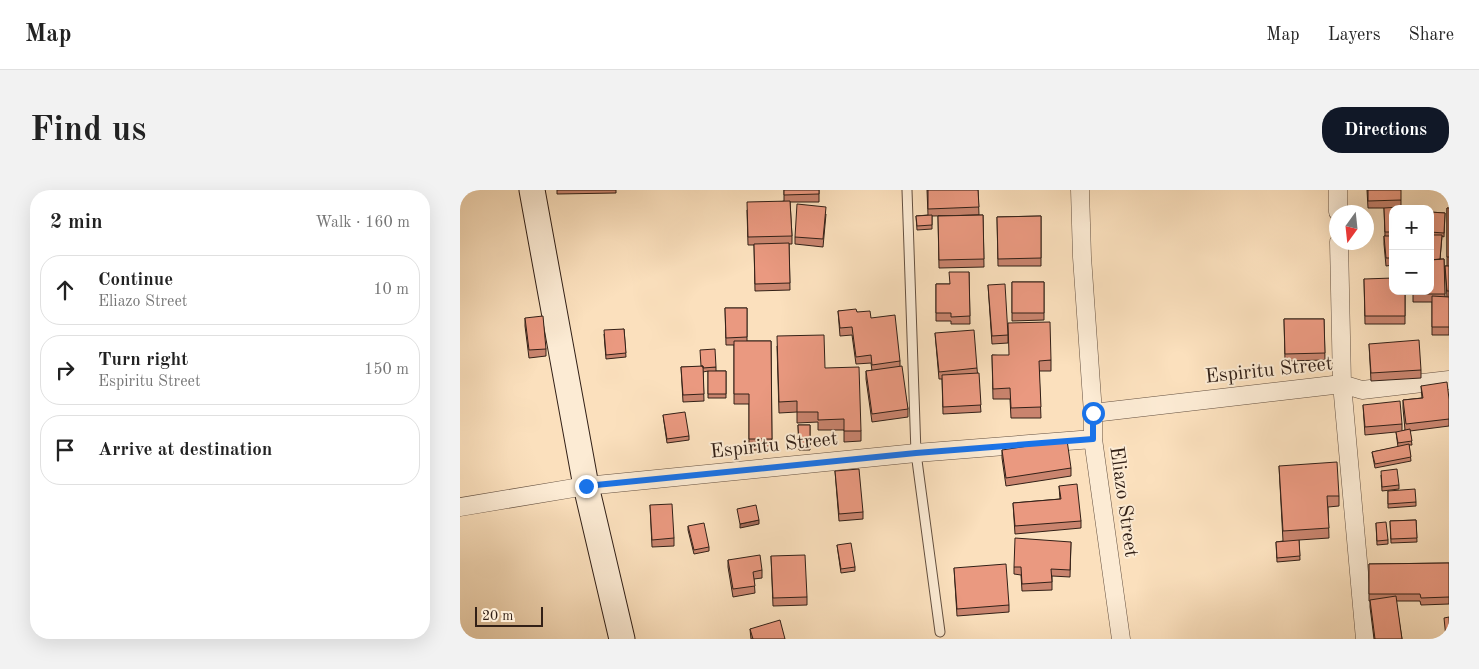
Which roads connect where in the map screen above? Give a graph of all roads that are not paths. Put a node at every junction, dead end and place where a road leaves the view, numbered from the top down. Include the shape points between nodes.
1 (532, 190) edge
2 (907, 190) edge
3 (1080, 190) edge
4 (1338, 190) edge
5 (1338, 205) edge
6 (1339, 250) edge
7 (1449, 380) edge
8 (1342, 384) junction
9 (1093, 413) junction
10 (1093, 439) junction
11 (916, 453) junction
12 (586, 486) junction
13 (460, 507) edge
14 (940, 632) dead end
15 (622, 639) edge
16 (1121, 639) edge
17 (1365, 639) edge

1 - 12 street
2 - 11 lane
3 - 9 street, Eliazo Street
4 - 5 street
6 - 8 street
7 - 8 street, Espiritu Street via 1362,390
8 - 9 street, Espiritu Street
8 - 17 street
9 - 10 street, Eliazo Street
10 - 11 street, Espiritu Street
10 - 16 street, Eliazo Street
11 - 12 street, Espiritu Street
11 - 14 lane
12 - 13 street, Espiritu Street
12 - 15 street

